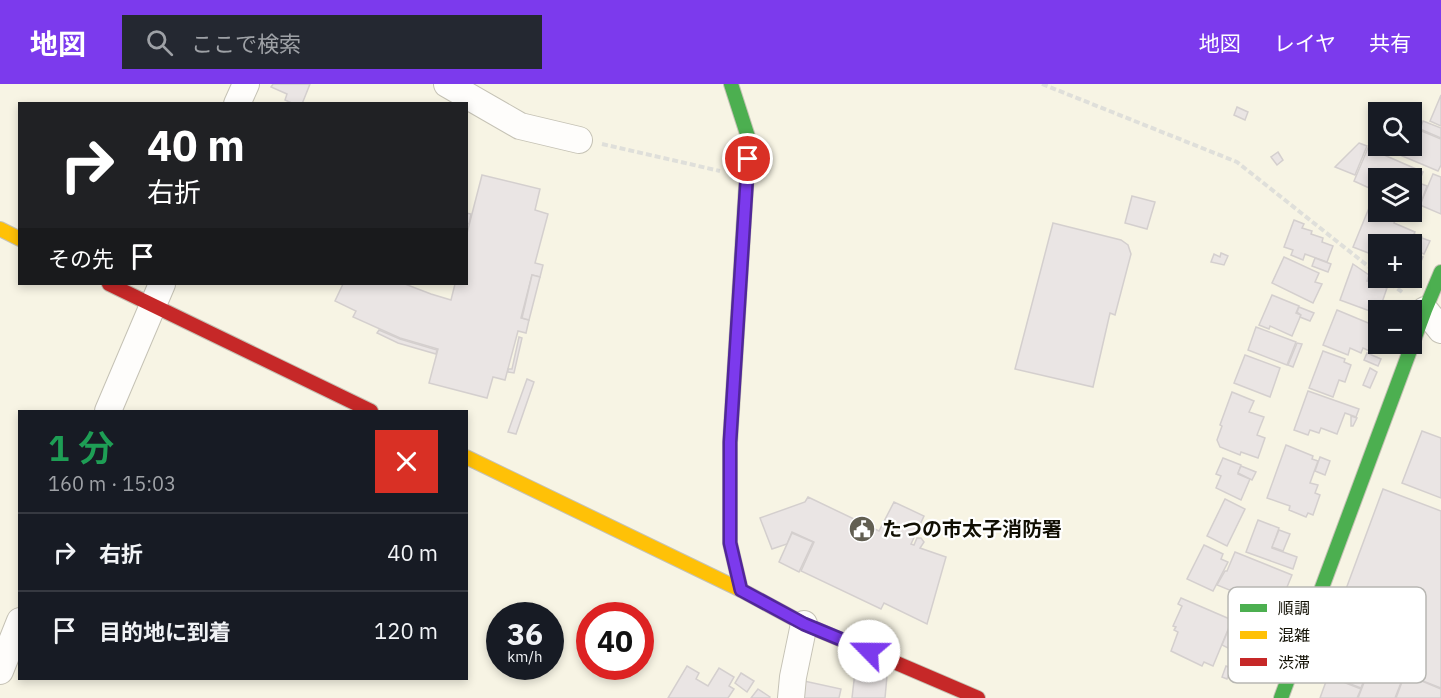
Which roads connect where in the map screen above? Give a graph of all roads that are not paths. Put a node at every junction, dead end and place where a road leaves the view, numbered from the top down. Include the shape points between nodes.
1 (246, 84) edge
2 (447, 84) edge
3 (731, 84) edge
4 (238, 102) edge
5 (579, 140) road end
6 (0, 229) edge
7 (18, 238) edge
8 (1441, 272) edge
9 (113, 285) edge
10 (158, 295) edge
11 (1425, 310) junction
12 (1441, 330) edge
13 (108, 410) edge
14 (369, 410) edge
15 (468, 458) edge
16 (1322, 587) edge
17 (741, 590) junction
18 (804, 624) junction
19 (18, 626) edge
20 (0, 671) edge
21 (1287, 683) edge
22 (791, 698) edge
23 (978, 698) edge
24 (1281, 698) edge

1 - 4 street
2 - 5 street via 520,126
3 - 17 street via 749,140 730,442 730,543
6 - 7 street
8 - 11 street
9 - 10 street
10 - 13 street
10 - 14 street
11 - 12 street
11 - 16 street
15 - 17 street
17 - 18 street
18 - 22 street
18 - 23 street
19 - 20 street
21 - 24 street

